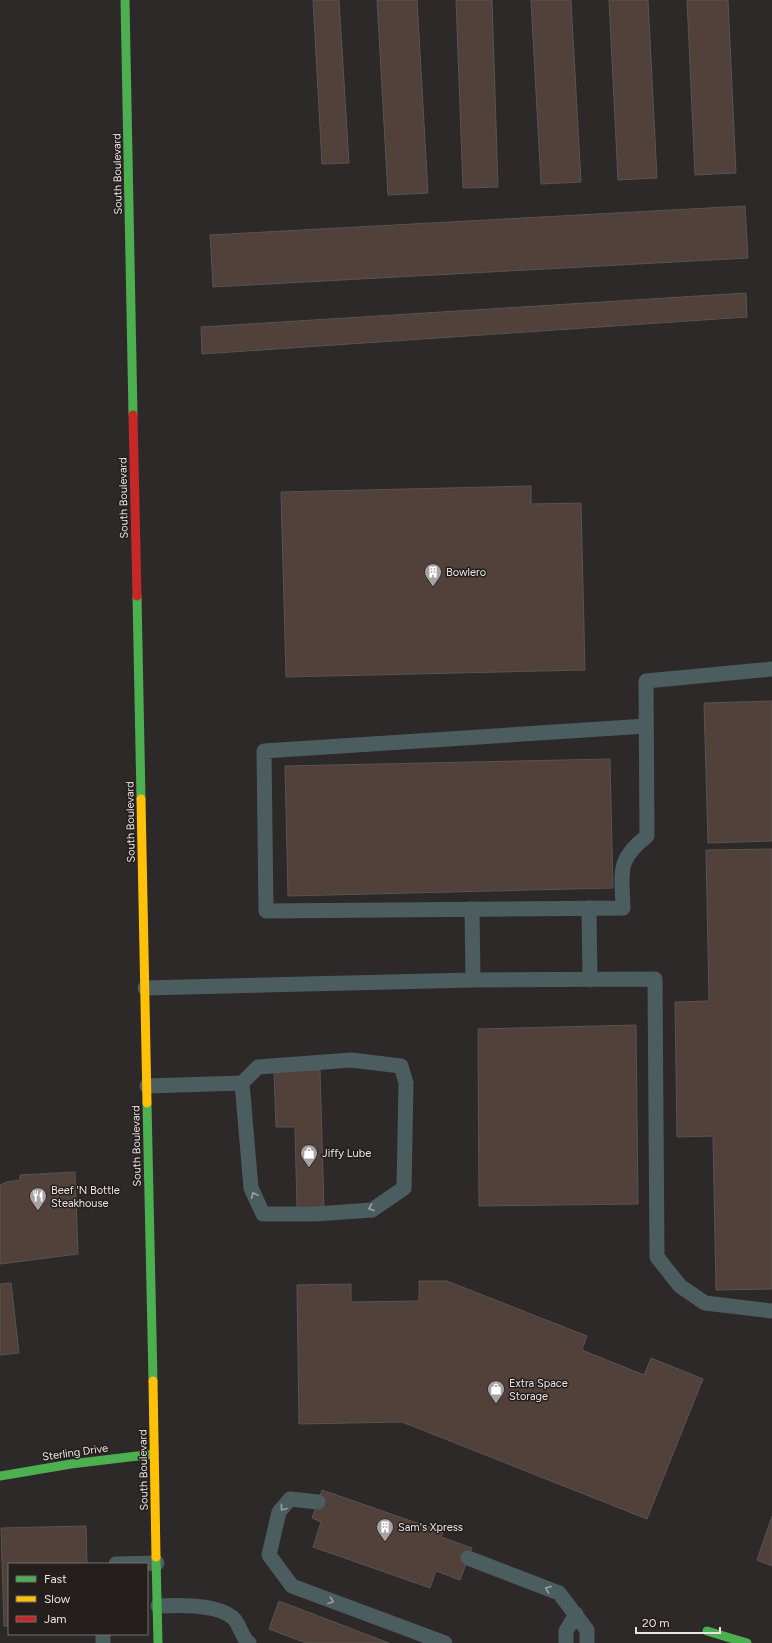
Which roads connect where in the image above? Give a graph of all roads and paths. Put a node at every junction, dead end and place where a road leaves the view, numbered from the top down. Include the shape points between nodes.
1 (125, 0) edge
2 (772, 669) edge
3 (646, 726) junction
4 (589, 908) junction
5 (472, 909) junction
6 (473, 980) junction
7 (590, 980) junction
8 (144, 988) junction
9 (242, 1083) junction
10 (147, 1086) junction
11 (772, 1311) edge
12 (154, 1454) junction
13 (0, 1476) edge
14 (318, 1502) dead end
15 (468, 1558) dead end
16 (148, 1563) edge
17 (157, 1563) junction
18 (158, 1606) junction
19 (576, 1614) junction
20 (707, 1631) dead end
21 (158, 1643) edge
22 (249, 1643) edge
23 (445, 1643) edge
24 (566, 1643) edge
25 (587, 1643) edge
26 (747, 1643) edge

1 - 8 main road, South Boulevard
2 - 3 lane via 646,680
3 - 4 lane via 647,836 632,848 622,866 623,908
3 - 5 lane via 264,751 266,911
4 - 5 lane
4 - 7 lane
5 - 6 lane
6 - 7 lane
6 - 8 lane
7 - 11 lane via 655,979 657,1257 680,1286 705,1303
8 - 10 main road, South Boulevard
9 -> 9 lane via 258,1067 351,1060 400,1066 406,1083 404,1188 372,1210 263,1214 251,1188
9 - 10 lane
10 - 12 main road, South Boulevard
12 - 13 main road, Sterling Drive
12 - 17 main road, South Boulevard
14 -> 23 lane via 290,1499 280,1512 269,1555 292,1586
19 -> 15 lane via 559,1593
16 - 17 lane
17 - 18 main road, South Boulevard
18 - 21 main road, South Boulevard
18 - 22 lane via 190,1605 213,1609 232,1617
19 - 24 lane via 566,1631
19 - 25 lane via 586,1630
20 - 26 main road

